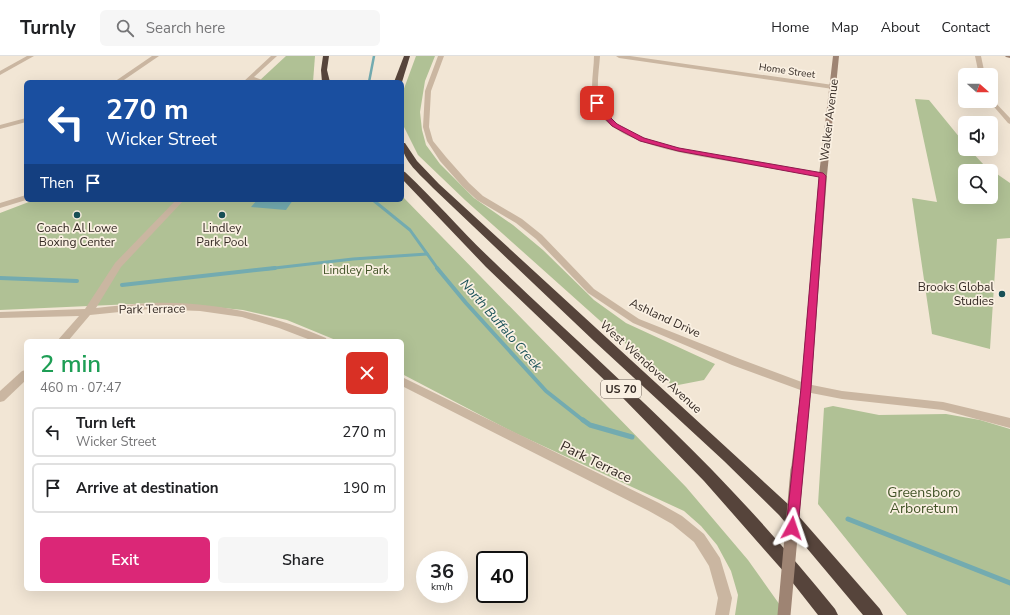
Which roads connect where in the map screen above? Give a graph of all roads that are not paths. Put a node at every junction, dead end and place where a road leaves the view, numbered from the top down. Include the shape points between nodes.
1 (31, 56) edge
2 (156, 56) edge
3 (274, 56) edge
4 (326, 56) edge
5 (407, 56) edge
6 (441, 56) edge
7 (596, 56) edge
8 (619, 56) edge
9 (836, 56) edge
10 (978, 56) edge
11 (981, 68) edge
12 (0, 73) edge
13 (120, 80) edge
14 (248, 80) edge
15 (326, 80) edge
16 (399, 80) edge
17 (833, 87) junction
18 (998, 108) edge
19 (24, 121) edge
20 (1010, 122) edge
21 (0, 127) edge
22 (404, 148) edge
23 (404, 176) edge
24 (823, 176) junction
25 (24, 198) edge
26 (178, 202) edge
27 (0, 206) edge
28 (88, 312) junction
29 (0, 315) edge
30 (64, 339) edge
31 (318, 339) edge
32 (24, 376) edge
33 (404, 382) edge
34 (806, 388) junction
35 (0, 398) edge
36 (1010, 423) edge
37 (722, 615) edge
38 (784, 615) edge
39 (829, 615) edge
40 (874, 615) edge

1 - 12 street
2 - 13 street
3 - 14 street
4 - 15 highway
5 - 16 highway
6 - 34 street, Ashland Drive via 428,91 426,127 434,147 466,186 480,198 519,221 564,262 591,292 636,321
7 - 24 street via 597,103 606,118 629,133 678,150
8 - 17 street, Home Street
9 - 17 street, Walker Avenue
10 - 11 street
17 - 24 street, Walker Avenue
18 - 20 street
19 - 21 street
22 - 40 highway, West Wendover Avenue / US 70 via 414,163 436,186 784,510
23 - 39 highway, US 70 via 479,254 608,375 719,486 762,532
24 - 34 street, Walker Avenue
25 - 27 street
26 - 28 street via 118,265
28 - 29 street, Park Terrace
28 - 30 street
28 - 31 street, Park Terrace via 157,306 238,313 299,330
32 - 35 street
33 - 37 street, Park Terrace via 677,520 699,538 715,563 725,598
34 - 36 street, Ashland Drive via 842,396 943,406
34 - 38 street, Walker Avenue, bridge

